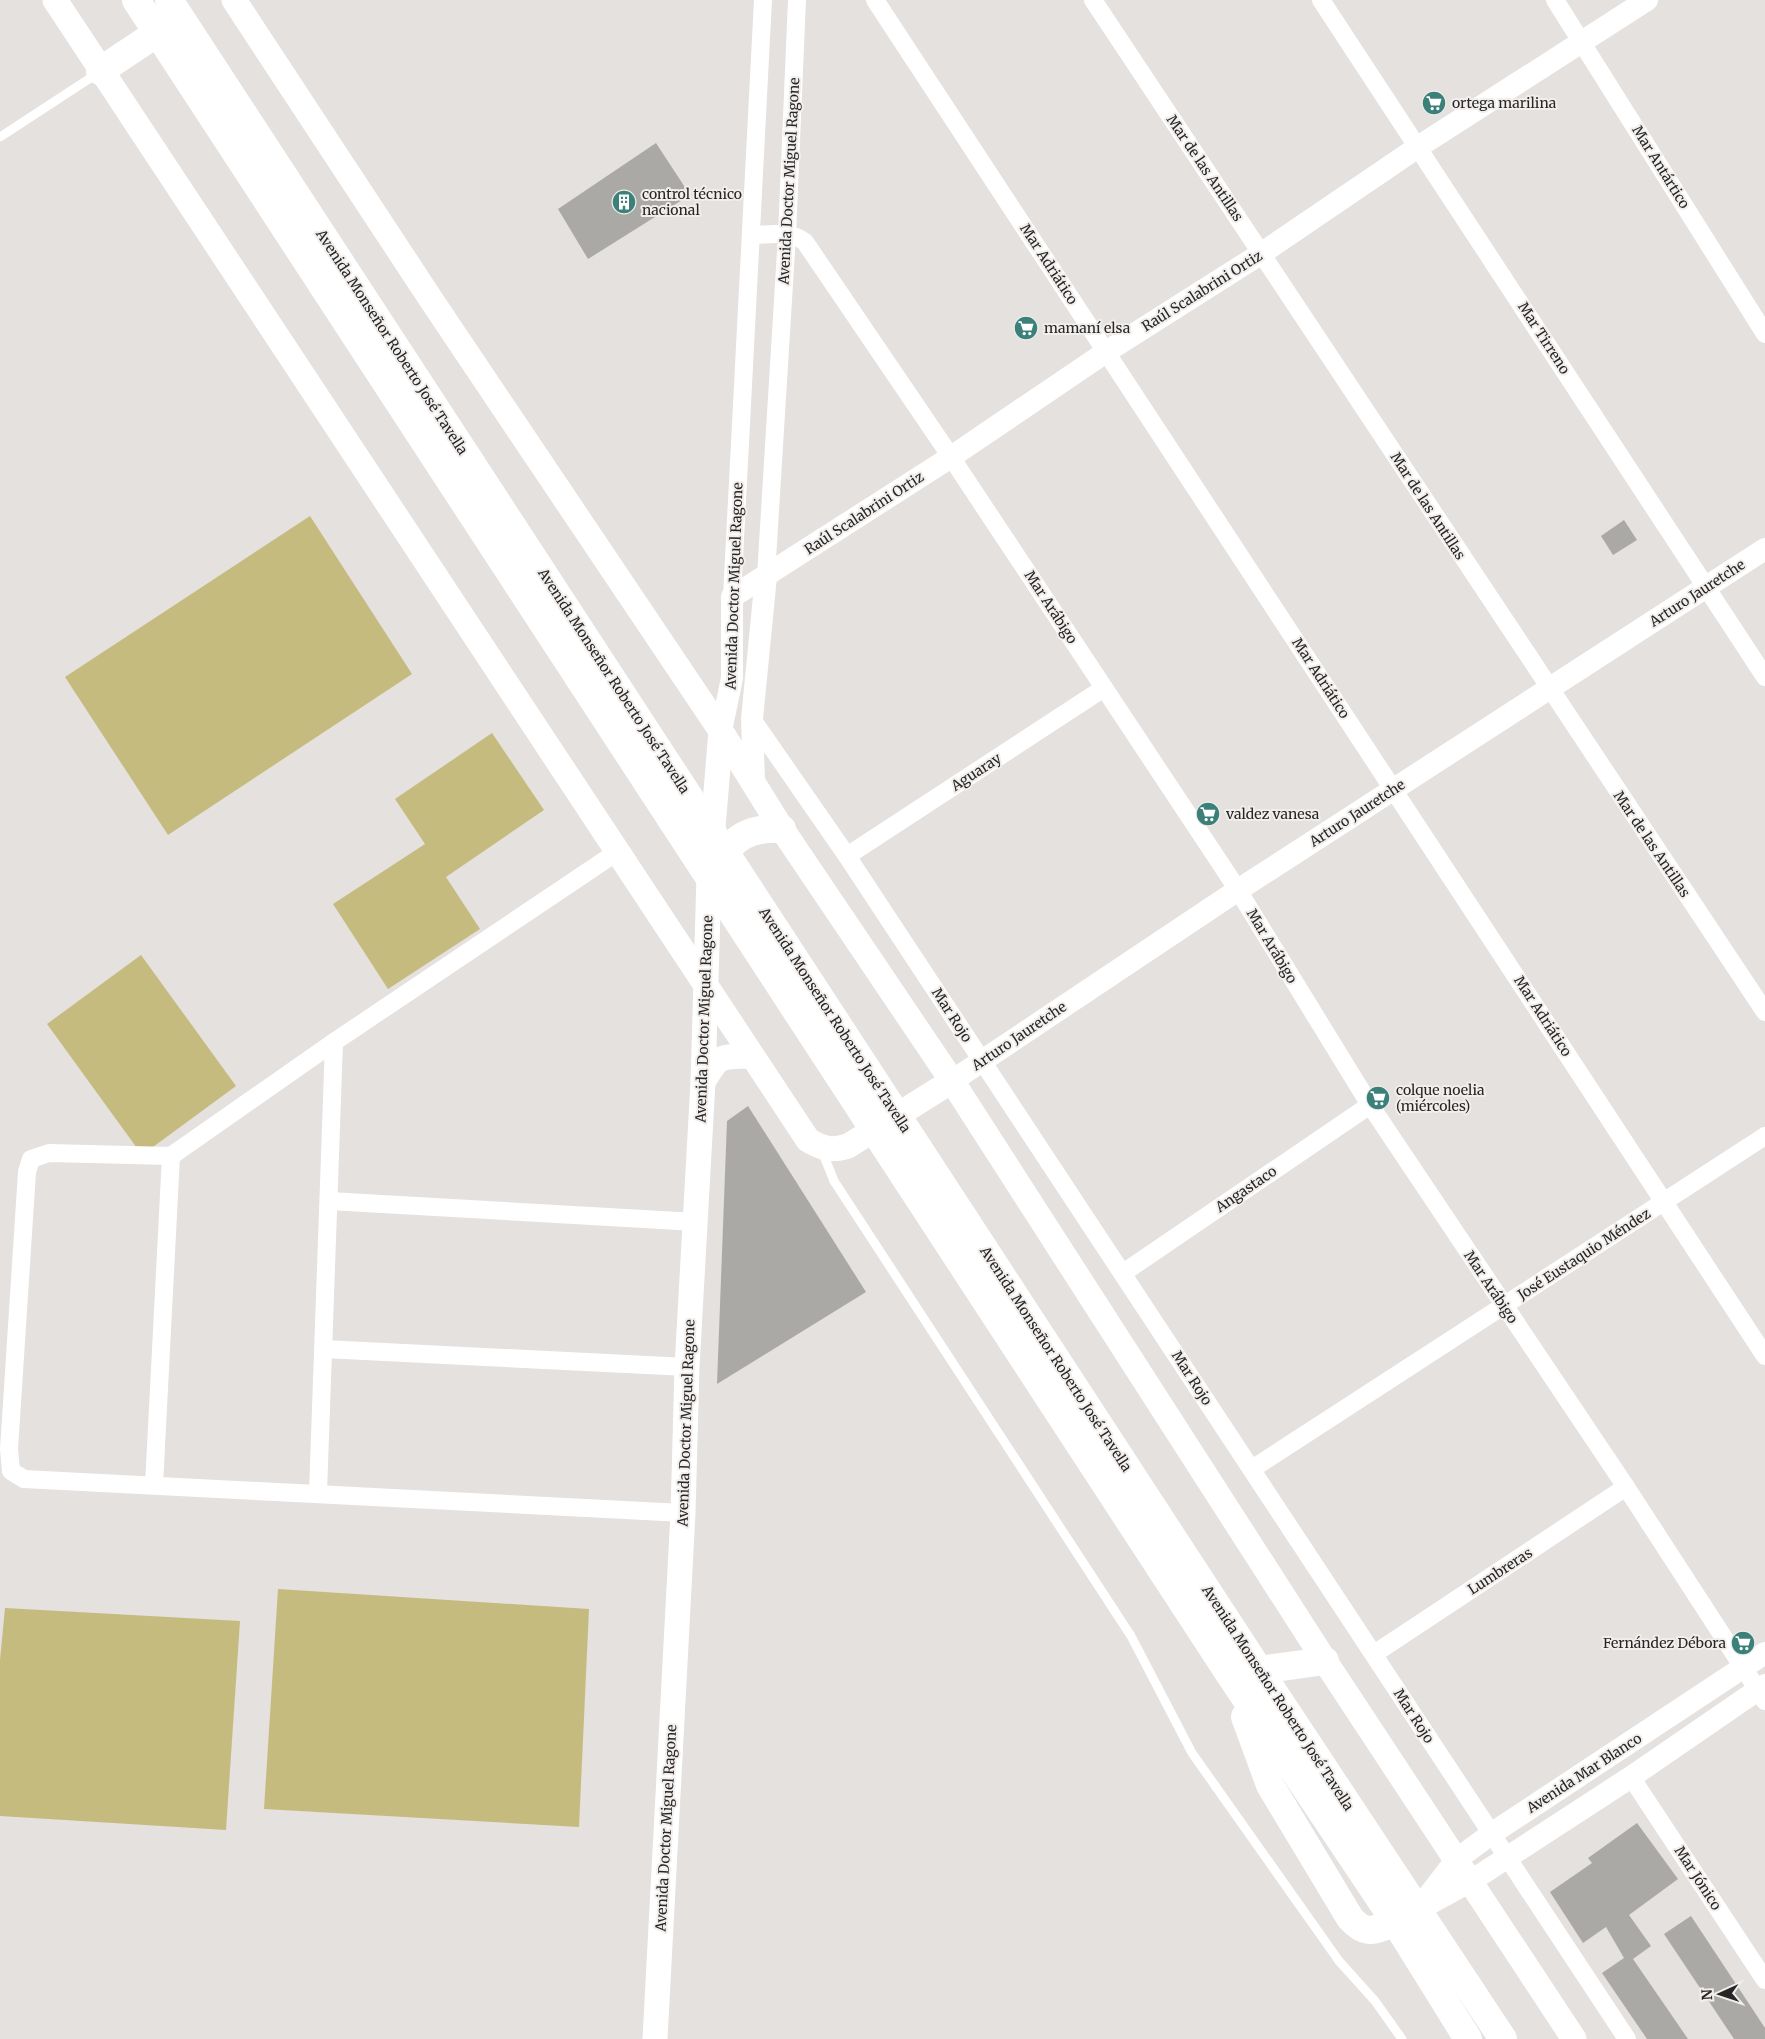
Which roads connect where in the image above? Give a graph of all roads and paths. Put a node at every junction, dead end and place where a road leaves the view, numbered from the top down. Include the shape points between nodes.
1 (55, 0) edge
2 (136, 0) edge
3 (170, 0) edge
4 (234, 0) edge
5 (763, 0) edge
6 (797, 0) edge
7 (875, 0) edge
8 (1093, 0) edge
9 (1321, 0) edge
10 (1555, 0) edge
11 (1647, 0) edge
12 (157, 33) junction
13 (1583, 41) junction
14 (100, 71) junction
15 (0, 137) edge
16 (1418, 146) junction
17 (787, 234) junction
18 (751, 235) junction
19 (1262, 253) junction
20 (1765, 334) edge
21 (1106, 352) junction
22 (952, 457) junction
23 (1765, 549) edge
24 (766, 576) junction
25 (1707, 587) junction
26 (732, 598) junction
27 (1765, 677) edge
28 (1104, 688) junction
29 (1549, 690) junction
30 (752, 719) junction
31 (721, 731) junction
32 (754, 781) junction
33 (1394, 789) junction
34 (782, 829) junction
35 (718, 840) junction
36 (617, 852) junction
37 (847, 856) junction
38 (709, 876) junction
39 (1238, 890) junction
40 (705, 985) junction
41 (1765, 1012) edge
42 (334, 1042) junction
43 (752, 1056) junction
44 (983, 1061) junction
45 (952, 1081) junction
46 (704, 1082) junction
47 (1370, 1105) junction
48 (897, 1115) junction
49 (874, 1131) junction
50 (1765, 1136) edge
51 (821, 1148) junction
52 (171, 1156) junction
53 (330, 1201) junction
54 (1664, 1201) junction
55 (696, 1222) junction
56 (1123, 1273) junction
57 (1504, 1307) junction
58 (324, 1349) junction
59 (1765, 1356) edge
60 (686, 1367) junction
61 (1252, 1469) junction
62 (154, 1484) junction
63 (1626, 1487) junction
64 (318, 1494) junction
65 (683, 1514) junction
66 (1765, 1653) edge
67 (1374, 1654) junction
68 (1325, 1661) junction
69 (1744, 1667) junction
70 (1259, 1670) junction
71 (1230, 1676) junction
72 (1763, 1692) edge
73 (1631, 1777) junction
74 (1491, 1834) junction
75 (1506, 1858) junction
76 (1456, 1860) junction
77 (1471, 1882) junction
78 (1407, 1916) junction
79 (1765, 1980) edge
80 (655, 2039) edge
81 (1402, 2039) edge
82 (1468, 2039) edge
83 (1503, 2039) edge
84 (1574, 2039) edge
85 (1627, 2039) edge

1 - 14 main road
2 - 12 highway, Avenida Monseñor Roberto José Tavella
3 - 35 highway, Avenida Monseñor Roberto José Tavella
4 - 31 main road via 424,290
5 - 18 street, Avenida Doctor Miguel Ragone
6 - 17 street, Avenida Doctor Miguel Ragone
7 - 21 street, Mar Adriático
8 - 19 street, Mar de las Antillas
9 - 16 street, Mar Tirreno
10 - 13 street, Mar Antártico
11 - 13 street, Raúl Scalabrini Ortiz
12 - 14 highway
12 - 38 highway, Avenida Monseñor Roberto José Tavella
13 - 16 street, Raúl Scalabrini Ortiz
13 - 20 street, Mar Antártico
14 - 15 lane
14 - 36 main road
16 - 19 street, Raúl Scalabrini Ortiz
16 - 25 street, Mar Tirreno
17 - 18 street
17 - 22 street, Mar Arábigo via 805,242
17 - 24 street, Avenida Doctor Miguel Ragone
18 - 26 street, Avenida Doctor Miguel Ragone
19 - 21 street, Raúl Scalabrini Ortiz
19 - 29 street, Mar de las Antillas
21 - 22 street, Raúl Scalabrini Ortiz
21 - 33 street, Mar Adriático
22 - 24 street, Raúl Scalabrini Ortiz
22 - 28 street, Mar Arábigo
23 - 25 street, Arturo Jauretche
24 - 26 street, Raúl Scalabrini Ortiz
24 - 30 street, Avenida Doctor Miguel Ragone
25 - 27 street, Mar Tirreno
25 - 29 street, Arturo Jauretche
26 - 31 street, Avenida Doctor Miguel Ragone via 732,678
28 - 37 street, Aguaray
28 - 39 street, Mar Arábigo
29 - 33 street, Arturo Jauretche
29 - 41 street, Mar de las Antillas
30 - 32 street, Avenida Doctor Miguel Ragone
30 - 37 street, Mar Rojo
31 - 32 main road
31 - 35 main road, Avenida Doctor Miguel Ragone
32 - 34 main road
33 - 39 street, Arturo Jauretche
33 - 54 street, Mar Adriático
34 - 35 highway via 752,831 735,841
34 - 45 main road
35 - 38 highway
35 - 48 highway, Avenida Monseñor Roberto José Tavella
36 - 40 main road
36 - 42 street
37 - 44 street, Mar Rojo
38 - 40 main road, Avenida Doctor Miguel Ragone
38 - 49 highway, Avenida Monseñor Roberto José Tavella
39 - 44 street, Arturo Jauretche
39 - 47 street, Mar Arábigo
40 - 43 main road
40 - 46 main road, Avenida Doctor Miguel Ragone
42 - 52 street
42 - 53 street
43 - 46 main road via 716,1061
43 - 51 main road via 808,1140
44 - 45 street, Arturo Jauretche
44 - 56 street, Mar Rojo
45 - 48 main road
45 - 68 main road
46 - 55 main road, Avenida Doctor Miguel Ragone
47 - 56 street, Angastaco
47 - 57 street, Mar Arábigo
48 - 49 main road
48 - 70 highway, Avenida Monseñor Roberto José Tavella
49 - 51 main road via 848,1146 833,1150
49 - 71 highway, Avenida Monseñor Roberto José Tavella
50 - 54 street, José Eustaquio Méndez
51 - 81 lane via 834,1181 1130,1636 1192,1753 1339,1961 1375,2001
52 - 62 street
52 - 62 street via 49,1153 31,1159 27,1172 9,1450 10,1471 24,1479
53 - 55 street
53 - 58 street
54 - 57 street, José Eustaquio Méndez
54 - 59 street, Mar Adriático
55 - 60 main road, Avenida Doctor Miguel Ragone
56 - 61 street, Mar Rojo
57 - 61 street, José Eustaquio Méndez
57 - 63 street, Mar Arábigo
58 - 60 street
58 - 64 street
60 - 65 main road, Avenida Doctor Miguel Ragone
61 - 67 street, Mar Rojo
62 - 64 street
63 - 67 street, Lumbreras
63 - 69 street, Mar Arábigo
64 - 65 street
65 - 80 main road, Avenida Doctor Miguel Ragone
66 - 69 street, Avenida Mar Blanco
67 - 74 street, Mar Rojo
68 - 70 highway
68 - 76 main road
69 - 72 street, Mar Arábigo
69 - 74 street, Avenida Mar Blanco
70 - 78 highway, Avenida Monseñor Roberto José Tavella
71 - 78 highway, Avenida Monseñor Roberto José Tavella
71 - 78 highway via 1270,1785 1350,1918 1359,1928 1368,1931
72 - 73 street, Avenida Mar Blanco
73 - 75 street, Avenida Mar Blanco
73 - 79 street, Mar Jónico
74 - 75 street, Mar Rojo
74 - 76 street, Avenida Mar Blanco
75 - 77 street, Avenida Mar Blanco
75 - 85 street, Mar Rojo
76 - 77 main road
76 - 78 street, Avenida Mar Blanco
77 - 78 street, Avenida Mar Blanco
77 - 84 main road
78 - 82 highway, Avenida Monseñor Roberto José Tavella
78 - 83 highway, Avenida Monseñor Roberto José Tavella

